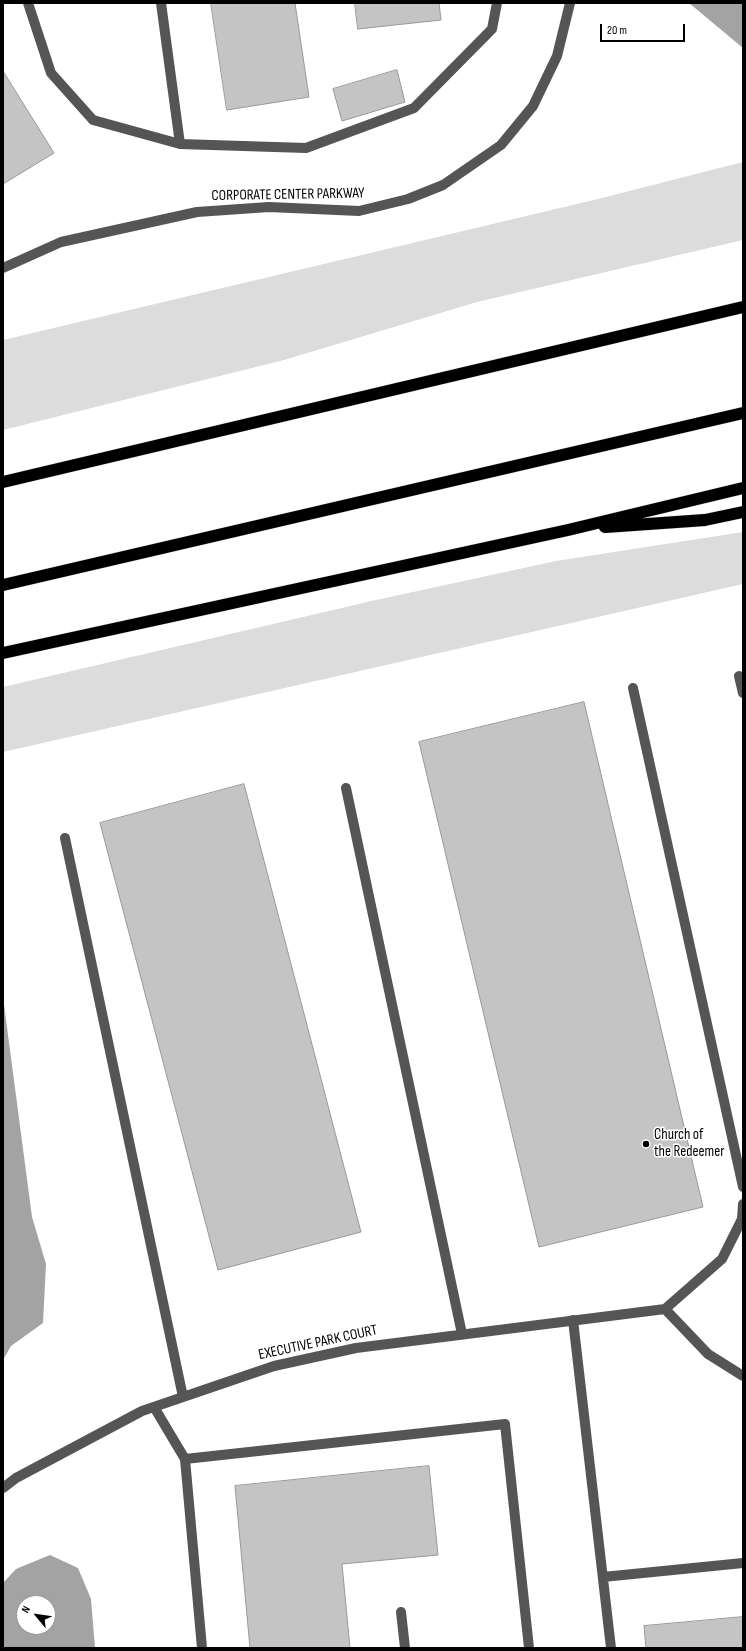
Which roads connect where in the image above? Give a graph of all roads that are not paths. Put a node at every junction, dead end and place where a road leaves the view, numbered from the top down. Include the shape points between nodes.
1 (28, 3) edge
2 (161, 3) edge
3 (497, 3) edge
4 (570, 3) edge
5 (180, 144) junction
6 (3, 268) edge
7 (743, 307) edge
8 (743, 413) edge
9 (3, 482) edge
10 (743, 488) edge
11 (743, 512) edge
12 (568, 530) junction
13 (3, 585) edge
14 (3, 653) edge
15 (739, 676) dead end
16 (633, 688) dead end
17 (743, 693) edge
18 (346, 788) dead end
19 (65, 838) dead end
20 (743, 1187) edge
21 (743, 1204) edge
22 (665, 1309) junction
23 (573, 1320) junction
24 (462, 1334) junction
25 (743, 1376) edge
26 (183, 1397) junction
27 (154, 1407) junction
28 (185, 1459) junction
29 (3, 1488) edge
30 (743, 1563) edge
31 (603, 1577) junction
32 (401, 1612) dead end
33 (202, 1648) edge
34 (405, 1648) edge
35 (529, 1648) edge
36 (611, 1648) edge

1 - 5 street via 51,73 92,120
2 - 5 street
3 - 5 street via 492,30 414,108 306,148
4 - 6 street, CORPORATE CENTER PARKWAY via 557,56 533,106 501,144 443,185 408,199 359,211 269,207 197,212 61,242
7 - 9 highway
8 - 13 highway
10 - 12 highway
11 - 12 highway via 705,520
12 - 14 highway
15 - 17 street
16 - 20 street
18 - 24 street
19 - 26 street
21 - 22 street via 742,1219 722,1259
22 - 23 street, EXECUTIVE PARK COURT
22 - 25 street via 708,1354
23 - 24 street, EXECUTIVE PARK COURT
23 - 31 street
24 - 26 street, EXECUTIVE PARK COURT via 356,1348 274,1366
26 - 27 street, EXECUTIVE PARK COURT
27 - 28 street
27 - 29 street, EXECUTIVE PARK COURT via 16,1478
28 - 33 street
28 - 35 street via 505,1424
30 - 31 street
31 - 36 street
32 - 34 street

